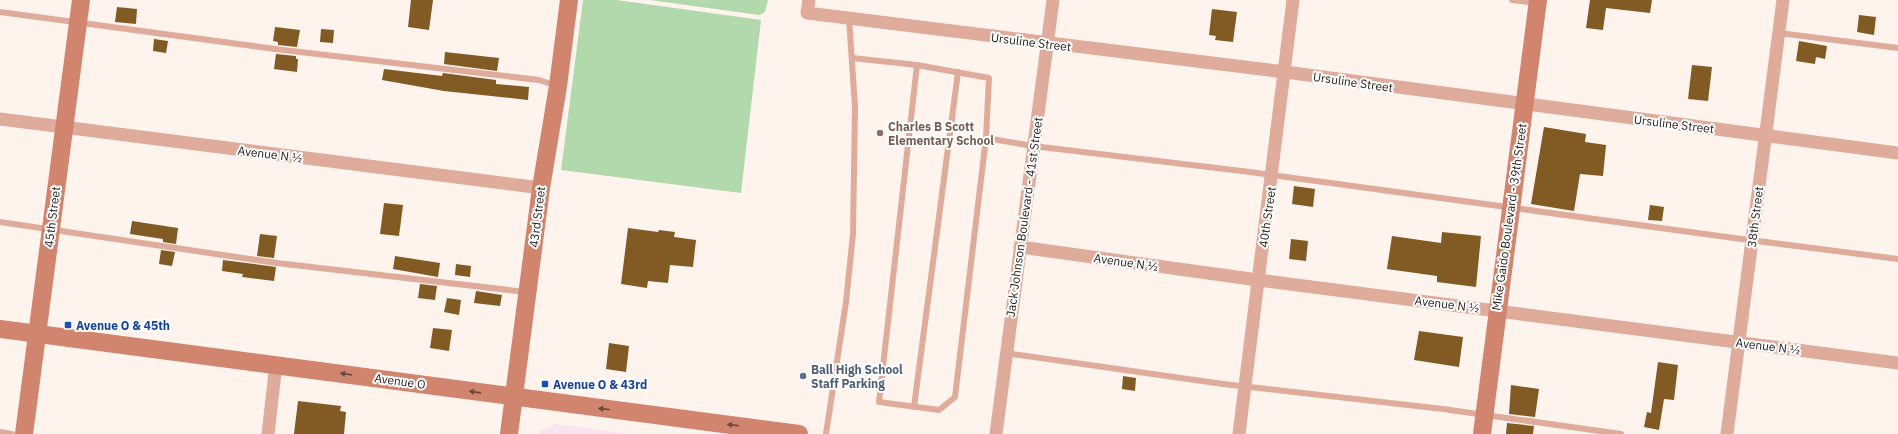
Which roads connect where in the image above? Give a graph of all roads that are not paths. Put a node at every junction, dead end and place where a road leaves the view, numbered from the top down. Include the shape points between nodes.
1 (81, 0) edge
2 (568, 0) edge
3 (1053, 0) edge
4 (1293, 0) edge
5 (1512, 0) edge
6 (1783, 0) edge
7 (1537, 2) edge
8 (808, 6) edge
9 (0, 12) edge
10 (849, 18) junction
11 (78, 22) junction
12 (1778, 33) junction
13 (1047, 44) junction
14 (1898, 48) edge
15 (852, 58) junction
16 (917, 65) junction
17 (958, 72) junction
18 (1285, 72) junction
19 (558, 86) junction
20 (1524, 105) junction
21 (0, 119) edge
22 (64, 128) junction
23 (1765, 136) junction
24 (986, 138) junction
25 (1033, 146) junction
26 (1898, 153) edge
27 (1272, 176) junction
28 (540, 188) junction
29 (1511, 208) junction
30 (0, 222) edge
31 (51, 228) junction
32 (1752, 240) junction
33 (1020, 247) junction
34 (1898, 258) edge
35 (1258, 280) junction
36 (528, 293) junction
37 (1497, 310) junction
38 (0, 329) edge
39 (37, 334) junction
40 (1739, 342) junction
41 (1005, 353) junction
42 (1898, 363) edge
43 (276, 364) junction
44 (1245, 386) junction
45 (513, 397) junction
46 (914, 407) junction
47 (1485, 414) junction
48 (0, 432) edge
49 (774, 432) edge
50 (12, 434) edge
51 (24, 434) edge
52 (268, 434) edge
53 (509, 434) edge
54 (800, 434) edge
55 (826, 434) edge
56 (996, 434) edge
57 (1239, 434) edge
58 (1482, 434) edge
59 (1621, 434) edge
60 (1727, 434) edge

1 - 11 main road, 45th Street
2 - 19 main road, 43rd Street
3 - 13 street, Jack Johnson Boulevard - 41st Street
4 - 18 street, 40th Street
5 - 7 lane
6 - 12 street, 38th Street
7 - 20 main road, Mike Gaido Boulevard - 39th Street
8 - 10 street, Ursuline Street
9 - 11 lane
10 - 13 street, Ursuline Street
10 - 15 lane
11 - 19 lane via 283,50 539,80
11 - 22 main road, 45th Street
12 - 14 lane
12 - 23 street, 38th Street
13 - 18 street, Ursuline Street
13 - 25 street, Jack Johnson Boulevard - 41st Street
15 - 16 lane
15 - 55 lane via 855,107 854,234
16 - 17 lane
16 - 46 lane via 879,402
17 - 24 lane via 989,78
17 - 46 lane
18 - 20 street, Ursuline Street
18 - 27 street, 40th Street
19 - 28 main road, 43rd Street
20 - 23 street, Ursuline Street
20 - 29 main road, Mike Gaido Boulevard - 39th Street
21 - 22 street, Avenue N ½
22 - 28 street, Avenue N ½
22 - 31 main road, 45th Street
23 - 26 street, Ursuline Street
23 - 32 street, 38th Street
24 - 25 lane
24 - 46 lane via 955,397 939,410
25 - 27 lane
25 - 33 street, Jack Johnson Boulevard - 41st Street
27 - 29 lane
27 - 35 street, 40th Street
28 - 36 main road, 43rd Street
29 - 32 lane
29 - 37 main road, Mike Gaido Boulevard - 39th Street
30 - 31 lane
31 - 36 lane via 277,263
31 - 39 main road, 45th Street
32 - 34 lane
32 - 40 street, 38th Street
33 - 35 street, Avenue N ½
33 - 41 street, Jack Johnson Boulevard - 41st Street
35 - 37 street, Avenue N ½
35 - 44 street, 40th Street
36 - 45 main road, 43rd Street
37 - 40 street, Avenue N ½
37 - 47 main road, Mike Gaido Boulevard - 39th Street
38 - 39 main road, Avenue O
39 - 43 main road, Avenue O
39 - 51 main road, 45th Street
40 - 42 street, Avenue N ½
40 - 60 street, 38th Street
41 - 44 lane
41 - 56 street, Jack Johnson Boulevard - 41st Street
45 -> 43 main road, Avenue O
43 - 52 street
44 - 47 lane
44 - 57 street, 40th Street
49 -> 45 main road, Avenue O
45 - 53 main road, 43rd Street
47 - 58 main road, Mike Gaido Boulevard - 39th Street
47 - 59 lane
48 - 50 lane
49 - 54 main road, Avenue O

